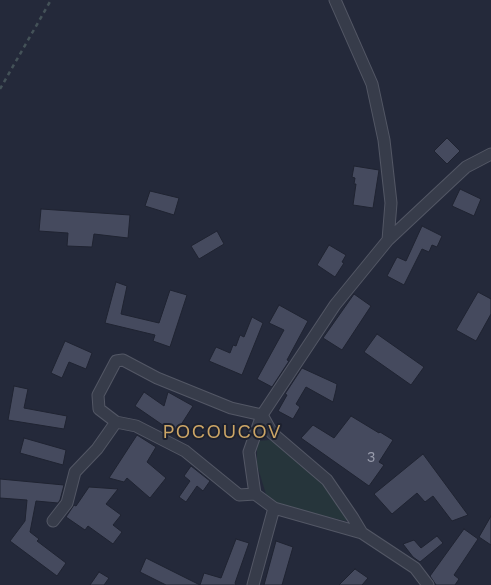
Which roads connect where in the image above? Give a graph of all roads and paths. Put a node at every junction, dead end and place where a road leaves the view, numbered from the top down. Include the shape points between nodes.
1 (51, 0) edge
2 (335, 0) edge
3 (0, 89) edge
4 (491, 154) edge
5 (388, 240) junction
6 (262, 415) junction
7 (116, 422) junction
8 (255, 494) junction
9 (274, 508) junction
10 (53, 521) dead end
11 (362, 533) junction
12 (253, 585) edge
13 (428, 585) edge

1 - 3 path
2 - 5 street via 372,84 384,140 392,203
4 - 5 street via 466,167
5 - 6 street via 334,305
6 - 7 street via 231,408 157,378 123,360 116,361 98,395 99,409
6 - 8 street via 249,452
6 - 11 street via 272,433 327,480
7 - 8 street via 136,426 185,451 239,495
7 - 10 street via 75,472 67,503
8 - 9 street
9 - 11 street
9 - 12 street
11 - 13 street via 415,568

